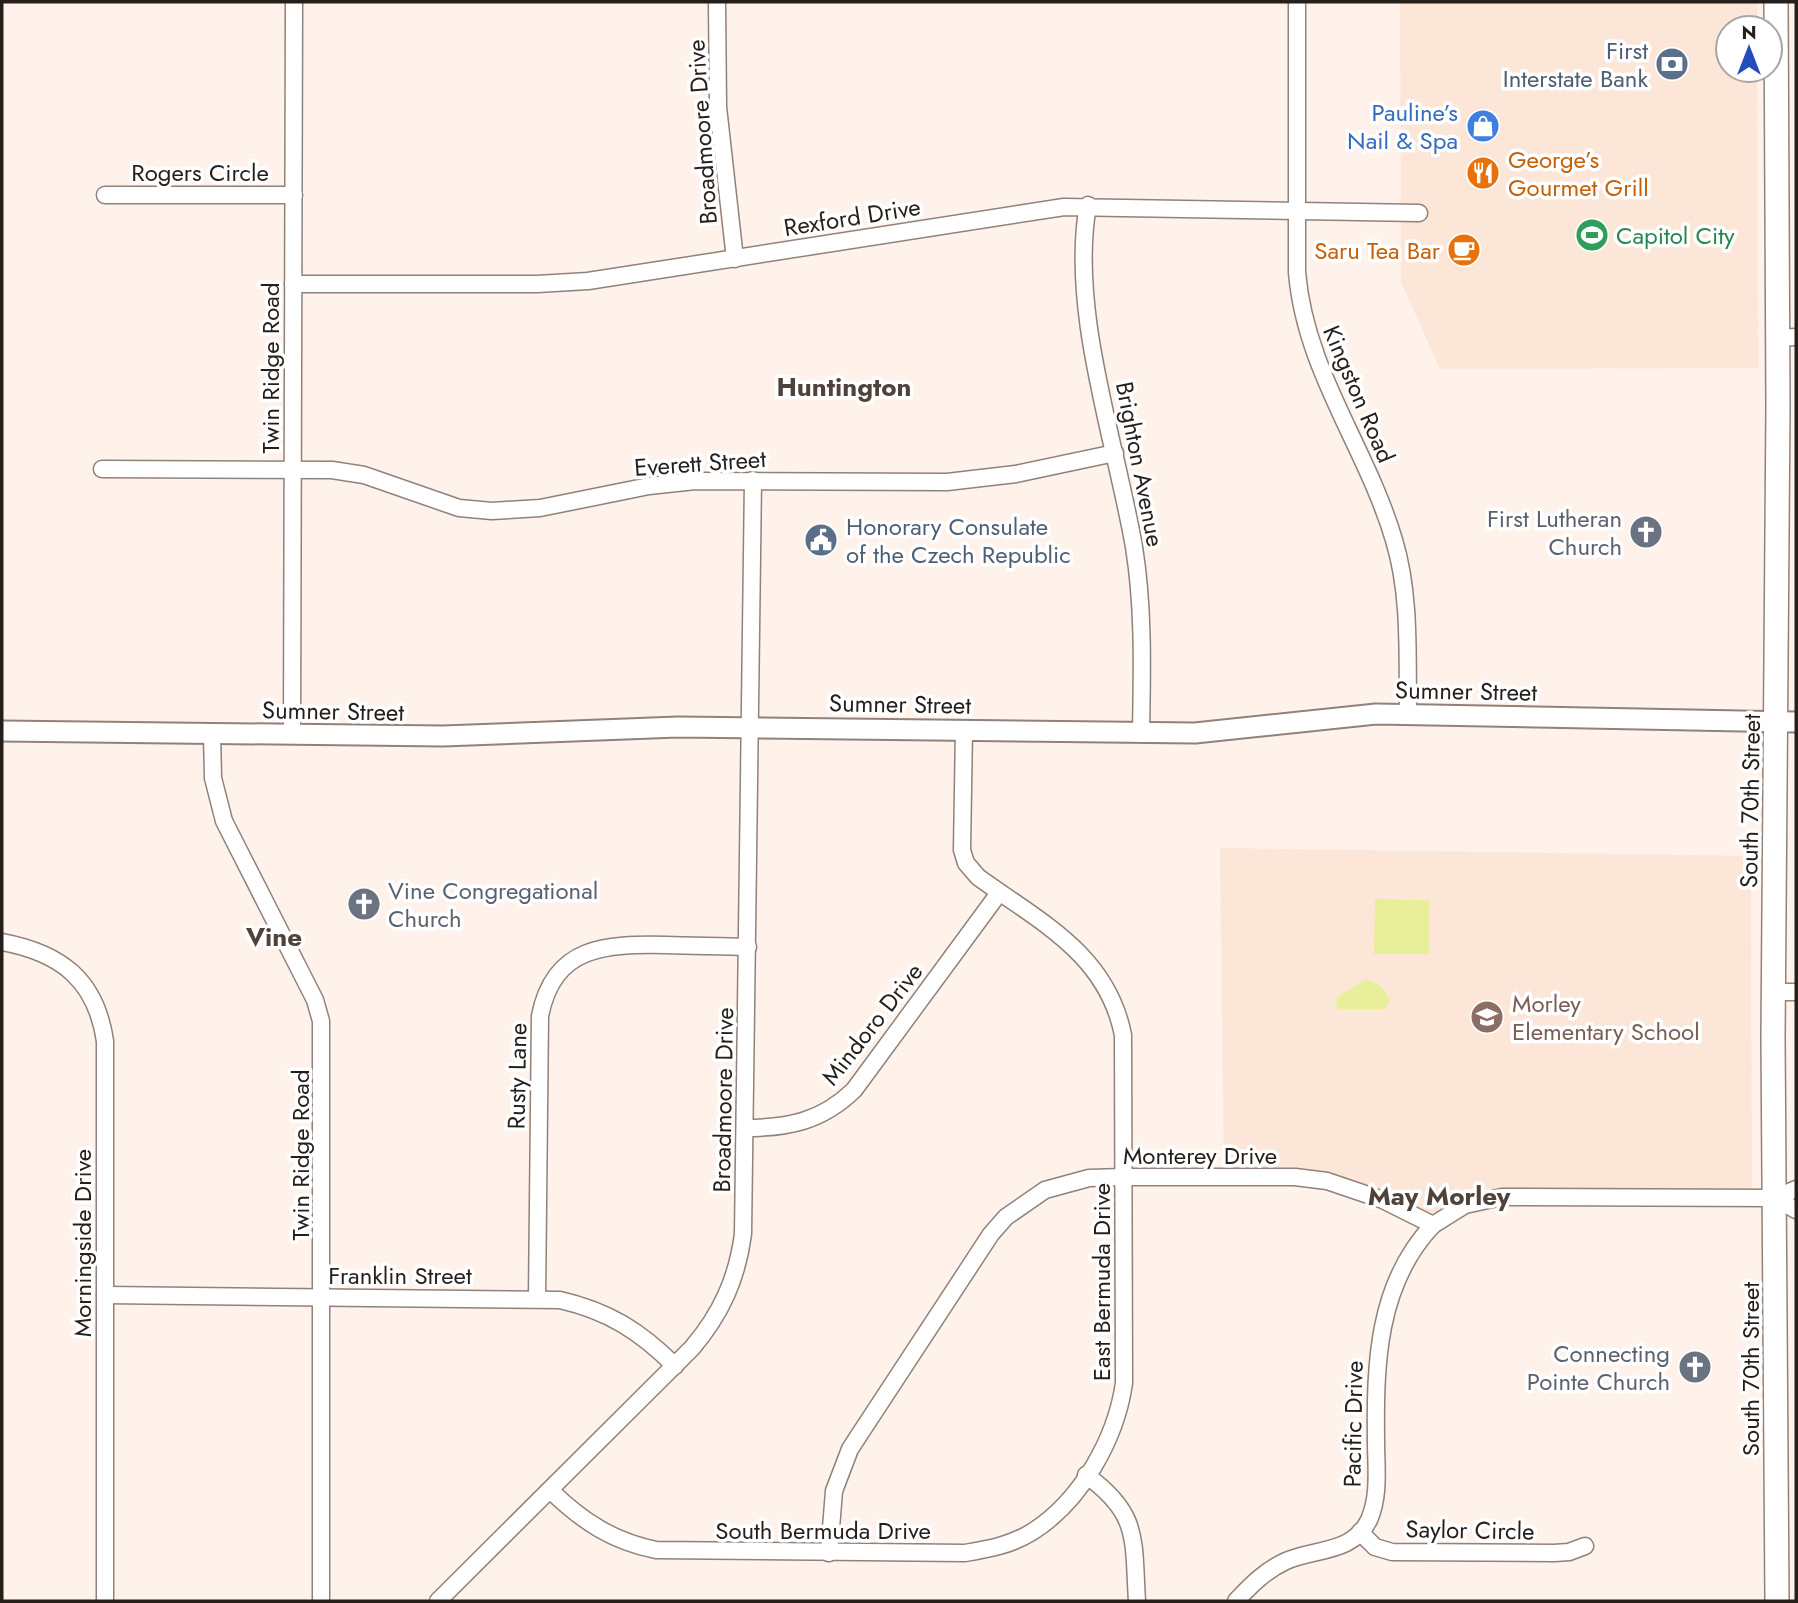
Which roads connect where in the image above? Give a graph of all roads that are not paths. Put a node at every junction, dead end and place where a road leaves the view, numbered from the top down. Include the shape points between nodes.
1 (294, 2) edge
2 (717, 2) edge
3 (1297, 2) edge
4 (1776, 2) edge
5 (105, 195) dead end
6 (294, 195) junction
7 (1088, 205) junction
8 (1297, 211) junction
9 (1419, 213) dead end
10 (734, 259) junction
11 (293, 284) junction
12 (1787, 337) edge
13 (1115, 453) junction
14 (102, 469) dead end
15 (293, 469) junction
16 (753, 480) junction
17 (1408, 714) junction
18 (1786, 722) edge
19 (751, 727) junction
20 (964, 730) junction
21 (2, 731) edge
22 (212, 734) junction
23 (1141, 734) junction
24 (292, 735) junction
25 (999, 893) junction
26 (2, 942) edge
27 (748, 947) junction
28 (1785, 992) edge
29 (745, 1128) junction
30 (1124, 1177) junction
31 (1786, 1194) edge
32 (1796, 1210) edge
33 (1433, 1225) junction
34 (105, 1295) junction
35 (322, 1297) junction
36 (537, 1298) junction
37 (675, 1366) junction
38 (1086, 1475) junction
39 (550, 1490) junction
40 (1360, 1532) junction
41 (1585, 1546) dead end
42 (829, 1553) junction
43 (105, 1601) edge
44 (321, 1601) edge
45 (438, 1601) edge
46 (1138, 1601) edge
47 (1237, 1601) edge
48 (1777, 1601) edge

1 - 6 street, Twin Ridge Road
2 - 10 street, Broadmoore Drive via 718,107
3 - 8 street, Kingston Road
4 - 12 main road, South 70th Street
5 - 6 street, Rogers Circle
6 - 11 street, Twin Ridge Road
7 - 8 street, Rexford Drive
7 - 10 street, Rexford Drive
7 - 13 street, Brighton Avenue via 1083,230 1089,320
8 - 9 street, Rexford Drive
8 - 17 street, Kingston Road via 1298,290 1310,344 1384,511 1402,573
10 - 11 street, Rexford Drive via 639,275 537,284
11 - 15 street, Twin Ridge Road
12 - 18 main road, South 70th Street
13 - 16 street, Everett Street via 1016,474 947,482
13 - 23 street, Brighton Avenue via 1139,591
14 - 15 street, Everett Street
15 - 16 street, Everett Street via 363,475 432,500 492,511 540,508 649,486
15 - 24 street, Twin Ridge Road
16 - 19 street, Broadmoore Drive
17 - 18 street, Sumner Street
17 - 23 street, Sumner Street via 1335,716 1220,732
18 - 28 main road, South 70th Street
19 - 20 street, Sumner Street
19 - 24 street, Sumner Street via 443,736
19 - 27 street, Broadmoore Drive
20 - 23 street, Sumner Street
20 - 25 street, East Bermuda Drive via 962,850 971,871
21 - 22 street, Sumner Street
22 - 24 street, Sumner Street
22 - 35 street, Twin Ridge Road via 213,778 224,821 315,1000 321,1021
25 - 29 street, Mindoro Drive via 854,1090 814,1119 796,1125
25 - 30 street, East Bermuda Drive via 1076,948 1113,998 1124,1049
26 - 34 street, Morningside Drive via 57,960 87,989 102,1023
27 - 29 street, Broadmoore Drive
27 - 36 street, Rusty Lane via 603,946 569,963 550,985 540,1016
28 - 31 main road, South 70th Street
29 - 37 street, Broadmoore Drive via 743,1234 734,1281 707,1331
30 - 33 street, Monterey Drive via 1327,1181 1383,1200
30 - 38 street, East Bermuda Drive via 1124,1383 1114,1427
30 - 42 street, Monterey Drive via 1090,1178 1045,1190 1006,1217 991,1234 850,1449 834,1491
31 - 32 street
31 - 33 street via 1502,1197 1465,1205
31 - 48 main road, South 70th Street
33 - 40 street, Pacific Drive via 1410,1254 1383,1319 1376,1387 1377,1489 1369,1520
34 - 35 street, Franklin Street
34 - 43 street, Morningside Drive
35 - 36 street, Franklin Street
35 - 44 street, Twin Ridge Road
36 - 37 street, Franklin Street via 587,1306 613,1317 637,1331
37 - 39 street, Broadmoore Drive
38 - 42 street, South Bermuda Drive via 1051,1518 993,1549
38 - 46 street via 1110,1492 1129,1521
39 - 42 street, South Bermuda Drive via 593,1527 638,1546 675,1552
39 - 45 street, Broadmoore Drive
40 - 41 street, Saylor Circle via 1375,1547 1392,1552 1554,1553
40 - 47 street via 1336,1548 1285,1562 1253,1583

